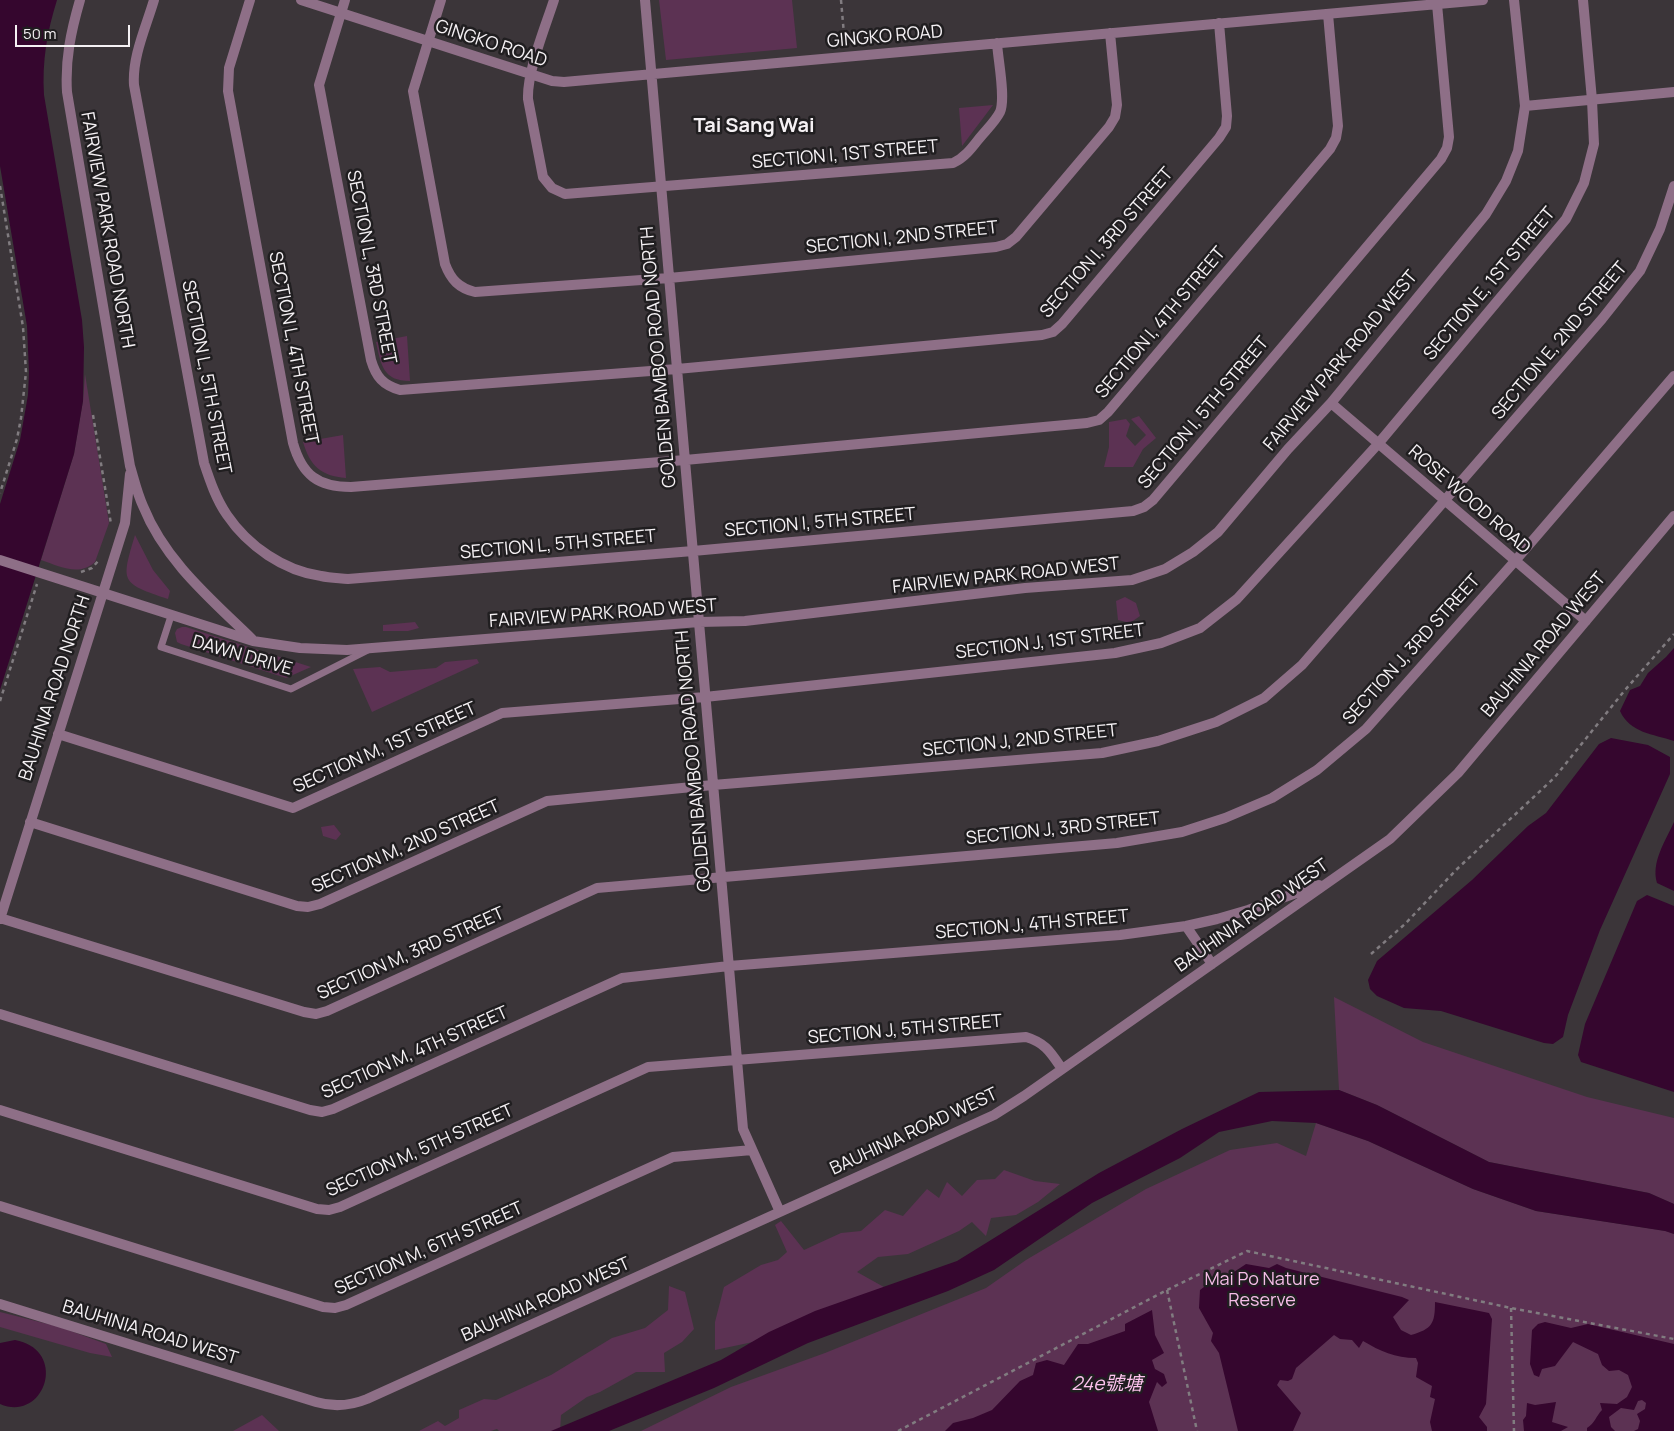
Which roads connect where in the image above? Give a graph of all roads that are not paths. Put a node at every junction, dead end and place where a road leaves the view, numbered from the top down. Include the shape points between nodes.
1 (80, 0) edge
2 (154, 0) edge
3 (250, 0) edge
4 (301, 0) edge
5 (345, 0) edge
6 (441, 0) edge
7 (554, 0) edge
8 (645, 0) edge
9 (1483, 0) edge
10 (1514, 0) edge
11 (1583, 0) edge
12 (1437, 4) junction
13 (341, 13) junction
14 (1328, 14) junction
15 (1219, 23) junction
16 (1110, 33) junction
17 (428, 41) junction
18 (997, 43) junction
19 (531, 74) junction
20 (651, 74) junction
21 (1674, 92) edge
22 (1592, 100) junction
23 (1525, 106) junction
24 (1674, 186) edge
25 (661, 187) junction
26 (669, 278) junction
27 (677, 369) junction
28 (1674, 376) edge
29 (1331, 403) junction
30 (1378, 444) junction
31 (685, 460) junction
32 (130, 466) junction
33 (1446, 501) junction
34 (1674, 516) edge
35 (693, 551) junction
36 (0, 560) edge
37 (1515, 561) junction
38 (102, 593) junction
39 (171, 616) junction
40 (699, 622) junction
41 (1586, 622) junction
42 (254, 641) junction
43 (371, 648) junction
44 (705, 697) junction
45 (58, 734) junction
46 (713, 785) junction
47 (30, 822) junction
48 (721, 878) junction
49 (1331, 880) junction
50 (0, 918) edge
51 (1186, 926) junction
52 (1212, 964) junction
53 (729, 966) junction
54 (0, 1014) edge
55 (737, 1060) junction
56 (1062, 1069) junction
57 (0, 1110) edge
58 (752, 1150) junction
59 (0, 1206) edge
60 (780, 1212) junction
61 (0, 1304) edge

1 - 32 street, FAIRVIEW PARK ROAD NORTH via 68,47 67,92
2 - 35 street, SECTION L, 5TH STREET via 135,62 134,85 204,463 226,515 245,537 267,555 292,568 348,579
3 - 31 street, SECTION L, 4TH STREET via 229,68 228,91 293,443 307,472 320,482 335,487 351,487
4 - 13 street, GINGKO ROAD
5 - 13 street, SECTION L, 3RD STREET
6 - 17 street, SECTION I, 2ND STREET
7 - 19 street, SECTION I, 1ST STREET
8 - 20 street, GOLDEN BAMBOO ROAD NORTH
9 - 12 street, GINGKO ROAD
10 - 23 street, FAIRVIEW PARK ROAD WEST
11 - 22 street, SECTION E, 1ST STREET
12 - 14 street, GINGKO ROAD
12 - 35 street, SECTION I, 5TH STREET via 1449,137 1447,148 1144,507 1133,511
13 - 17 street, GINGKO ROAD
13 - 27 street, SECTION L, 3RD STREET via 319,85 371,360 380,380 389,387 411,390
14 - 15 street, GINGKO ROAD
14 - 31 street, SECTION I, 4TH STREET via 1338,126 1336,138 1099,420
15 - 16 street, GINGKO ROAD
15 - 27 street, SECTION I, 3RD STREET via 1226,127 1053,332
16 - 18 street, GINGKO ROAD
16 - 26 street, SECTION I, 2ND STREET via 1115,117 1060,186 1007,244
17 - 19 street, GINGKO ROAD
17 - 26 street, SECTION I, 2ND STREET via 413,91 445,264 456,283 465,289 486,293
18 - 20 street, GINGKO ROAD
18 - 25 street, SECTION I, 1ST STREET via 1001,110 958,160 947,164
19 - 20 street, GINGKO ROAD via 564,82
19 - 25 street, SECTION I, 1ST STREET via 528,99 532,126 543,177 552,188 572,194
20 - 25 street, GOLDEN BAMBOO ROAD NORTH
21 - 22 street
22 - 23 street
22 - 30 street, SECTION E, 1ST STREET via 1594,144 1584,183 1566,219
23 - 29 street, FAIRVIEW PARK ROAD WEST via 1518,151 1506,181 1486,214
24 - 33 street, SECTION E, 2ND STREET via 1660,229 1640,271
25 - 26 street, GOLDEN BAMBOO ROAD NORTH
26 - 27 street, GOLDEN BAMBOO ROAD NORTH
27 - 31 street, GOLDEN BAMBOO ROAD NORTH
28 - 37 street, SECTION J, 3RD STREET
29 - 30 street, ROSE WOOD ROAD
29 - 40 street, FAIRVIEW PARK ROAD WEST via 1218,532 1164,569 1132,580 1025,588 745,621
30 - 33 street, ROSE WOOD ROAD
30 - 44 street, SECTION J, 1ST STREET via 1237,599 1200,628 1161,643 1115,653
31 - 35 street, GOLDEN BAMBOO ROAD NORTH
32 - 38 street, BAUHINIA ROAD NORTH via 125,524
32 - 42 street via 143,507 163,544 189,578
33 - 37 street, ROSE WOOD ROAD
33 - 46 street, SECTION J, 2ND STREET via 1302,665 1264,698 1216,722 1158,741 1102,753
34 - 41 street, BAUHINIA ROAD WEST
35 - 40 street, GOLDEN BAMBOO ROAD NORTH
36 - 38 street, FAIRVIEW PARK ROAD WEST via 36,577
37 - 41 street, ROSE WOOD ROAD
37 - 48 street, SECTION J, 3RD STREET via 1366,729 1317,770 1272,798 1225,818 1182,832 1117,844
38 - 39 street, FAIRVIEW PARK ROAD WEST
38 - 45 street, BAUHINIA ROAD NORTH
39 - 42 street, FAIRVIEW PARK ROAD WEST
39 - 43 lane, DAWN DRIVE via 161,648 291,689
40 - 43 street, FAIRVIEW PARK ROAD WEST
40 - 44 street, GOLDEN BAMBOO ROAD NORTH
41 - 49 street, BAUHINIA ROAD WEST via 1458,773 1390,839
42 - 43 street, FAIRVIEW PARK ROAD WEST via 300,648
44 - 45 street, SECTION M, 1ST STREET via 502,713 293,808
44 - 46 street, GOLDEN BAMBOO ROAD NORTH
45 - 47 street, BAUHINIA ROAD NORTH
46 - 47 street, SECTION M, 2ND STREET via 547,801 308,907
46 - 48 street, GOLDEN BAMBOO ROAD NORTH
47 - 50 street, BAUHINIA ROAD NORTH
48 - 50 street, SECTION M, 3RD STREET via 596,888 316,1014
48 - 53 street, GOLDEN BAMBOO ROAD NORTH
49 - 51 street, SECTION J, 4TH STREET via 1248,910
49 - 52 street, BAUHINIA ROAD WEST
51 - 52 street
51 - 53 street, SECTION J, 4TH STREET via 1120,935
52 - 56 street, BAUHINIA ROAD WEST
53 - 54 street, SECTION M, 4TH STREET via 622,978 322,1112
53 - 55 street, GOLDEN BAMBOO ROAD NORTH
55 - 56 street, SECTION J, 5TH STREET via 1026,1037 1047,1048
55 - 57 street, SECTION M, 5TH STREET via 648,1067 329,1210
55 - 58 street, GOLDEN BAMBOO ROAD NORTH via 743,1129
56 - 60 street, BAUHINIA ROAD WEST via 994,1114
58 - 59 street, SECTION M, 6TH STREET via 673,1157 335,1308
58 - 60 street, GOLDEN BAMBOO ROAD NORTH
60 - 61 street, BAUHINIA ROAD WEST via 367,1399 342,1405 316,1402

